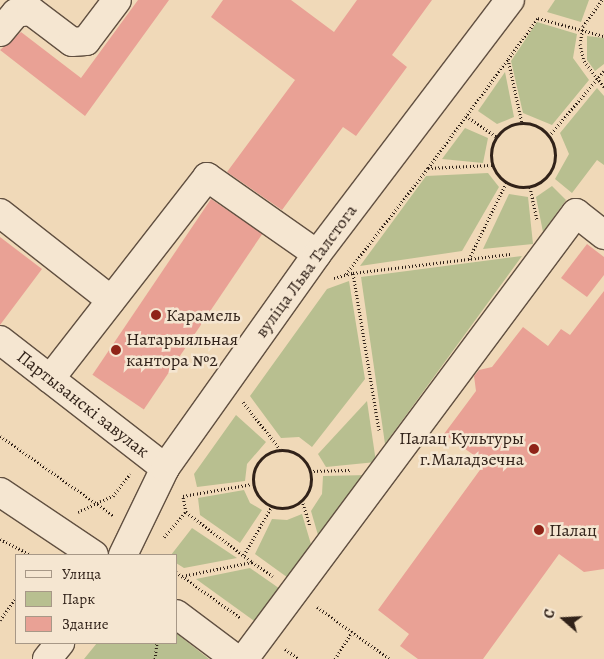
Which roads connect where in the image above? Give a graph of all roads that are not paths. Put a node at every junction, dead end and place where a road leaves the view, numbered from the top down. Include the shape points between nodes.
1 (117, 0) edge
2 (510, 0) edge
3 (30, 5) edge
4 (0, 32) edge
5 (0, 213) edge
6 (604, 235) edge
7 (317, 254) junction
8 (111, 300) junction
9 (0, 340) edge
10 (50, 379) junction
11 (165, 468) junction
12 (0, 492) edge
13 (130, 544) edge
14 (93, 554) edge
15 (178, 616) edge
16 (59, 644) edge
17 (47, 659) edge
18 (236, 659) edge
19 (244, 659) edge

1 - 3 street via 86,40 72,42
2 - 7 street, вуліца Льва Талстога
3 - 4 street via 16,13
5 - 8 street
6 - 19 street via 576,213
7 - 8 street via 207,177
7 - 11 street, вуліца Льва Талстога
8 - 10 street
9 - 10 street, Партызанскі завулак
10 - 11 street, Партызанскі завулак
11 - 13 street, вуліца Льва Талстога
12 - 14 street
15 - 18 street
16 - 17 street

